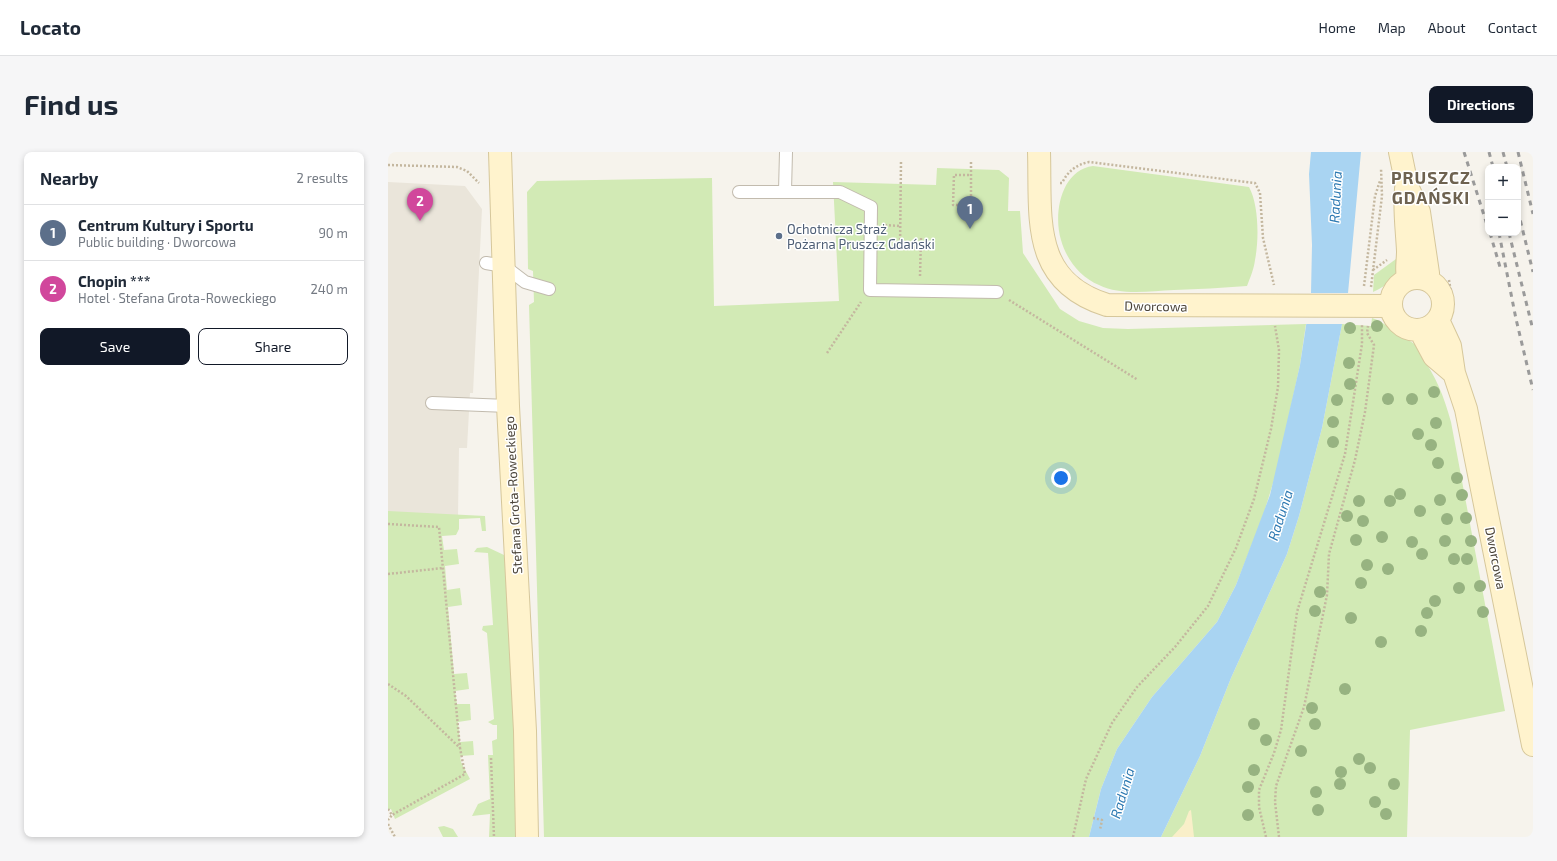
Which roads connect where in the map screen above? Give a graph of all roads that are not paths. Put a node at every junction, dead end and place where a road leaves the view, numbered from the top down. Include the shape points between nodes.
1 (500, 152) edge
2 (786, 152) edge
3 (1039, 152) edge
4 (1400, 152) edge
5 (739, 192) dead end
6 (785, 192) junction
7 (495, 264) junction
8 (1417, 279) junction
9 (549, 289) dead end
10 (997, 292) road end
11 (1370, 306) junction
12 (1429, 325) junction
13 (432, 403) dead end
14 (508, 406) junction
15 (1533, 745) edge
16 (527, 837) edge

1 - 7 street, Stefana Grota-Roweckiego
2 - 6 lane
3 - 11 street, Dworcowa via 1041,225 1051,264 1075,292 1091,300 1107,305
4 - 8 street via 1407,186 1419,212 1428,273
5 - 6 lane
6 - 10 lane via 840,192 871,207 870,290
7 - 9 lane via 525,282
7 - 14 street, Stefana Grota-Roweckiego
8 - 11 street via 1400,283
8 - 12 street via 1435,284 1442,296 1443,311
11 - 12 street via 1392,314 1403,327
12 - 15 street, Dworcowa via 1434,356 1454,373 1466,409
13 - 14 lane
14 - 16 street, Stefana Grota-Roweckiego via 524,715

